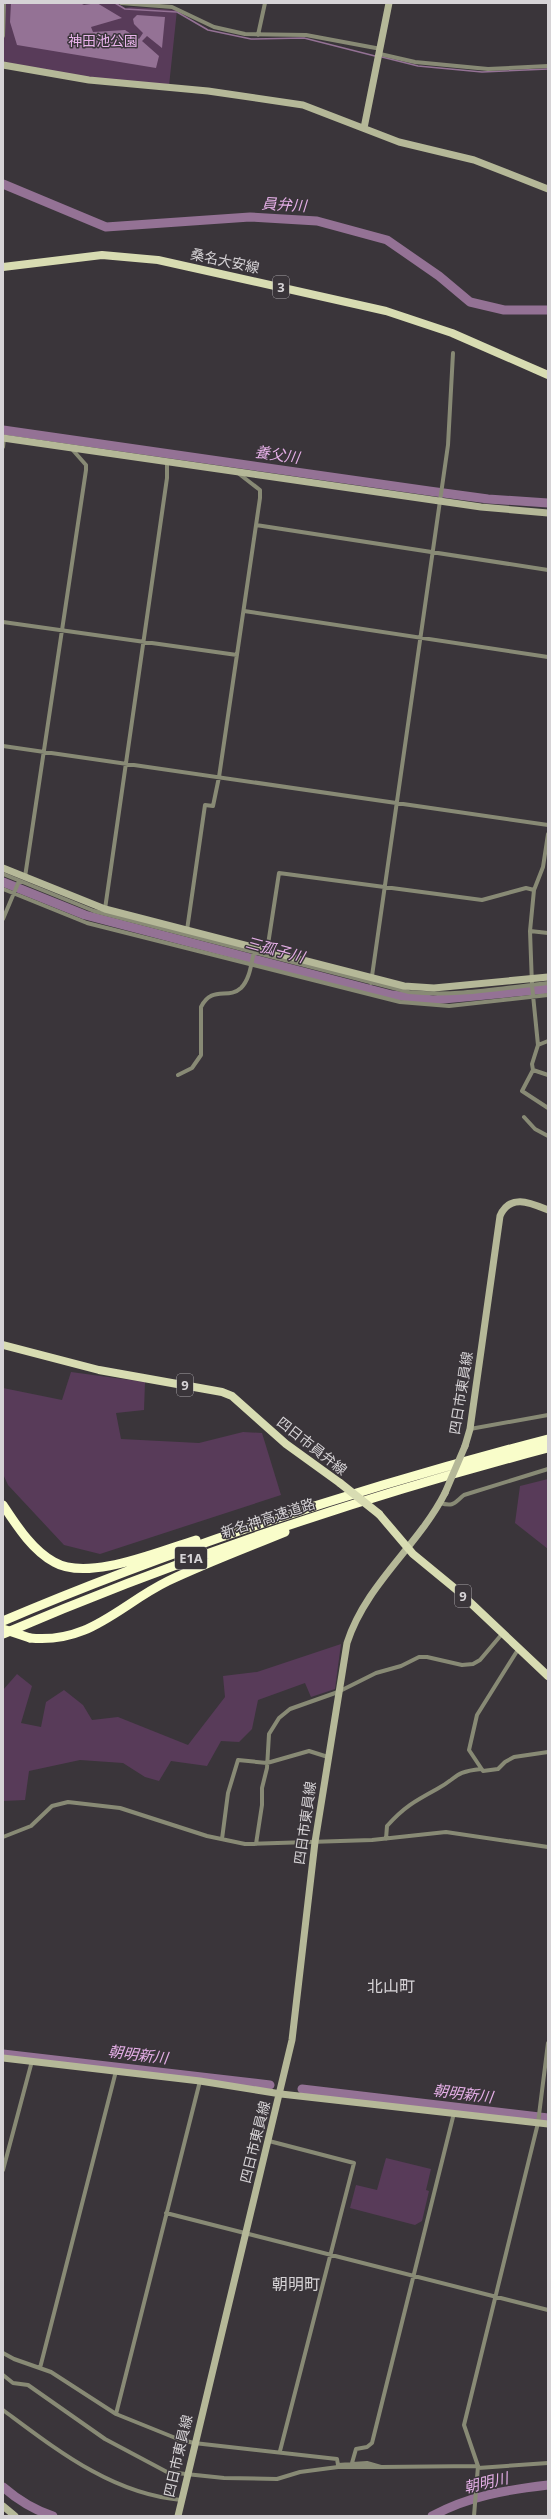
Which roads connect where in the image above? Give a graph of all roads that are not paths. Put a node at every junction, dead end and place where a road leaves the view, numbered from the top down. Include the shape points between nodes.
1 (4, 3) edge
2 (121, 3) edge
3 (265, 3) edge
4 (389, 3) edge
5 (136, 4) edge
6 (258, 35) junction
7 (3, 36) edge
8 (380, 51) junction
9 (3, 65) edge
10 (548, 66) edge
11 (364, 128) junction
12 (548, 189) edge
13 (3, 267) edge
14 (453, 353) dead end
15 (548, 375) edge
16 (4, 438) edge
17 (70, 447) junction
18 (3, 448) edge
19 (167, 461) junction
20 (234, 470) junction
21 (441, 499) junction
22 (548, 513) edge
23 (256, 525) junction
24 (433, 552) junction
25 (548, 570) edge
26 (244, 611) junction
27 (3, 622) edge
28 (61, 630) junction
29 (422, 638) junction
30 (144, 641) junction
31 (237, 655) junction
32 (548, 657) edge
33 (3, 746) edge
34 (44, 751) junction
35 (126, 764) junction
36 (219, 777) junction
37 (398, 802) junction
38 (548, 825) edge
39 (548, 834) edge
40 (3, 868) edge
41 (3, 874) edge
42 (23, 881) junction
43 (386, 887) junction
44 (3, 889) edge
45 (534, 890) junction
46 (13, 894) junction
47 (106, 909) junction
48 (3, 919) edge
49 (188, 930) junction
50 (530, 931) junction
51 (548, 933) edge
52 (254, 952) junction
53 (267, 953) junction
54 (251, 965) junction
55 (548, 977) edge
56 (371, 980) junction
57 (532, 981) junction
58 (548, 983) edge
59 (548, 995) edge
60 (533, 997) junction
61 (548, 1041) edge
62 (538, 1045) junction
63 (533, 1070) junction
64 (178, 1075) dead end
65 (548, 1075) edge
66 (548, 1108) edge
67 (524, 1118) dead end
68 (548, 1136) edge
69 (548, 1210) edge
70 (3, 1345) edge
71 (548, 1415) edge
72 (470, 1429) junction
73 (548, 1439) edge
74 (548, 1448) edge
75 (548, 1469) edge
76 (384, 1495) junction
77 (330, 1501) junction
78 (440, 1503) junction
79 (3, 1505) edge
80 (408, 1547) junction
81 (3, 1621) edge
82 (3, 1629) edge
83 (3, 1634) edge
84 (502, 1634) junction
85 (519, 1648) junction
86 (548, 1676) edge
87 (338, 1692) junction
88 (548, 1752) edge
89 (328, 1757) junction
90 (267, 1763) junction
91 (481, 1769) junction
92 (3, 1837) edge
93 (386, 1839) junction
94 (222, 1840) junction
95 (315, 1842) junction
96 (256, 1844) junction
97 (548, 1847) edge
98 (548, 2043) edge
99 (3, 2058) edge
100 (32, 2061) junction
101 (116, 2071) junction
102 (200, 2081) junction
103 (281, 2094) junction
104 (454, 2113) junction
105 (538, 2119) junction
106 (548, 2124) edge
107 (269, 2141) junction
108 (3, 2170) edge
109 (166, 2213) junction
110 (246, 2234) junction
111 (329, 2255) junction
112 (413, 2276) junction
113 (495, 2296) junction
114 (548, 2310) edge
115 (3, 2353) edge
116 (40, 2368) junction
117 (3, 2375) edge
118 (3, 2410) edge
119 (116, 2414) junction
120 (194, 2444) junction
121 (280, 2452) junction
122 (352, 2463) junction
123 (548, 2463) edge
124 (338, 2466) junction
125 (478, 2467) junction
126 (381, 2468) junction
127 (187, 2476) junction
128 (181, 2501) junction
129 (3, 2506) edge
130 (16, 2516) edge
131 (178, 2516) edge
132 (474, 2516) edge

1 - 7 street
2 - 5 street
3 - 6 street
4 - 8 street
5 - 6 street via 172,7 214,27
6 - 8 street via 306,35
8 - 10 street via 415,62 488,69
8 - 11 street
9 - 11 street via 90,80 208,91 303,105
11 - 12 street via 399,142 474,160
13 - 15 main road, 桑名大安線 / 3 via 102,256 158,260 386,311 452,333
14 - 21 street via 448,445
16 - 17 street
16 - 18 street
17 - 19 street
17 - 28 street via 86,465 86,470
19 - 20 street
19 - 30 street via 167,478
20 - 21 street
20 - 23 street via 260,490
21 - 22 street via 481,507
21 - 24 street
23 - 24 street
23 - 26 street
24 - 25 street
24 - 29 street
26 - 29 street
26 - 31 street
27 - 28 street
28 - 30 street
28 - 34 street
29 - 32 street
29 - 37 street
30 - 31 street
30 - 35 street
31 - 36 street
33 - 34 street
34 - 35 street
34 - 42 street
35 - 36 street
35 - 47 street
36 - 37 street
36 - 49 street via 214,806 205,805
37 - 38 street
37 - 43 street
39 - 45 street via 543,867
40 - 42 street
41 - 42 street
42 - 46 street
42 - 47 street
42 - 52 street via 94,911
43 - 45 street via 482,900 526,888
43 - 53 street via 279,873
43 - 56 street
44 - 46 street
45 - 50 street
46 - 48 street
46 - 54 street via 87,923
47 - 49 street
49 - 53 street
50 - 51 street
50 - 57 street
52 - 53 street
52 - 54 street
53 - 56 street
54 - 60 street via 368,995 429,1006
54 - 64 street via 246,980 237,991 216,993 204,1000 201,1007 201,1055 192,1068
55 - 57 street
56 - 57 street via 434,988
57 - 58 street
57 - 60 street
59 - 60 street
60 - 62 street
61 - 62 street
62 - 63 street via 532,1064
63 - 65 street
63 - 66 street via 522,1090
67 - 68 street via 535,1130
69 - 72 street, 四日市東員線 via 526,1201 516,1201 509,1204 500,1216
70 - 80 main road, 四日市員弁線 / 9, bridge via 98,1370 222,1392 232,1396 286,1444 379,1514
71 - 72 street
72 - 78 street, 四日市東員線, bridge
73 - 77 highway, 新名神高速道路 / E1A
74 - 76 highway, 新名神高速道路 / E1A
75 - 78 street via 464,1495 452,1506
76 - 82 highway, bridge via 289,1530 169,1581 80,1633 55,1638 30,1638
76 - 83 highway, 新名神高速道路 / E1A via 186,1560
77 - 79 highway via 107,1566 84,1570 63,1567 46,1557 30,1541
77 - 81 highway, 新名神高速道路 / E1A via 182,1551
78 - 80 street, 四日市東員線
80 - 84 main road, 四日市員弁線 / 9
80 - 87 street, 四日市東員線 via 358,1613 347,1643
84 - 85 main road, 四日市員弁線 / 9
84 - 87 street via 480,1660 473,1664 462,1665 419,1657 401,1666 376,1673
85 - 86 main road, 四日市員弁線 / 9
85 - 91 street via 477,1715 469,1750
87 - 89 street, 四日市東員線
87 - 90 street via 297,1706 279,1718 269,1734
88 - 91 street via 514,1757 492,1771
89 - 90 street via 309,1751
89 - 95 street, 四日市東員線
90 - 94 street via 238,1760 228,1793
90 - 96 street
91 - 93 street via 461,1772 438,1789 404,1807 387,1826
92 - 94 street via 31,1826 52,1806 68,1802 120,1808
93 - 95 street
93 - 97 street via 446,1832
94 - 96 street
95 - 96 street
95 - 103 street, 四日市東員線 via 292,2040
98 - 105 street
99 - 100 street
100 - 101 street
100 - 108 street
101 - 102 street
101 - 116 street
102 - 103 street
102 - 109 street
103 - 104 street
103 - 107 street, 四日市東員線
104 - 105 street
104 - 112 street
105 - 106 street
105 - 113 street
107 - 110 street, 四日市東員線
107 - 111 street via 354,2163
109 - 110 street
109 - 119 street
110 - 111 street
110 - 120 street, 四日市東員線
111 - 112 street
111 - 121 street
112 - 113 street
112 - 122 street via 372,2443 356,2449
113 - 114 street
113 - 125 street via 464,2425
115 - 116 street
116 - 119 street via 51,2372
117 - 127 street via 13,2383 28,2385 130,2454 168,2472
118 - 128 street via 48,2445 122,2486 150,2497
119 - 120 street via 156,2432
120 - 121 street
120 - 127 street, 四日市東員線
121 - 124 street via 337,2459
122 - 124 street
122 - 126 street via 373,2464
123 - 125 street
124 - 126 street
124 - 127 street via 276,2479
125 - 126 street
125 - 132 street
127 - 128 street, 四日市東員線
128 - 131 street, 四日市東員線
129 - 130 street

